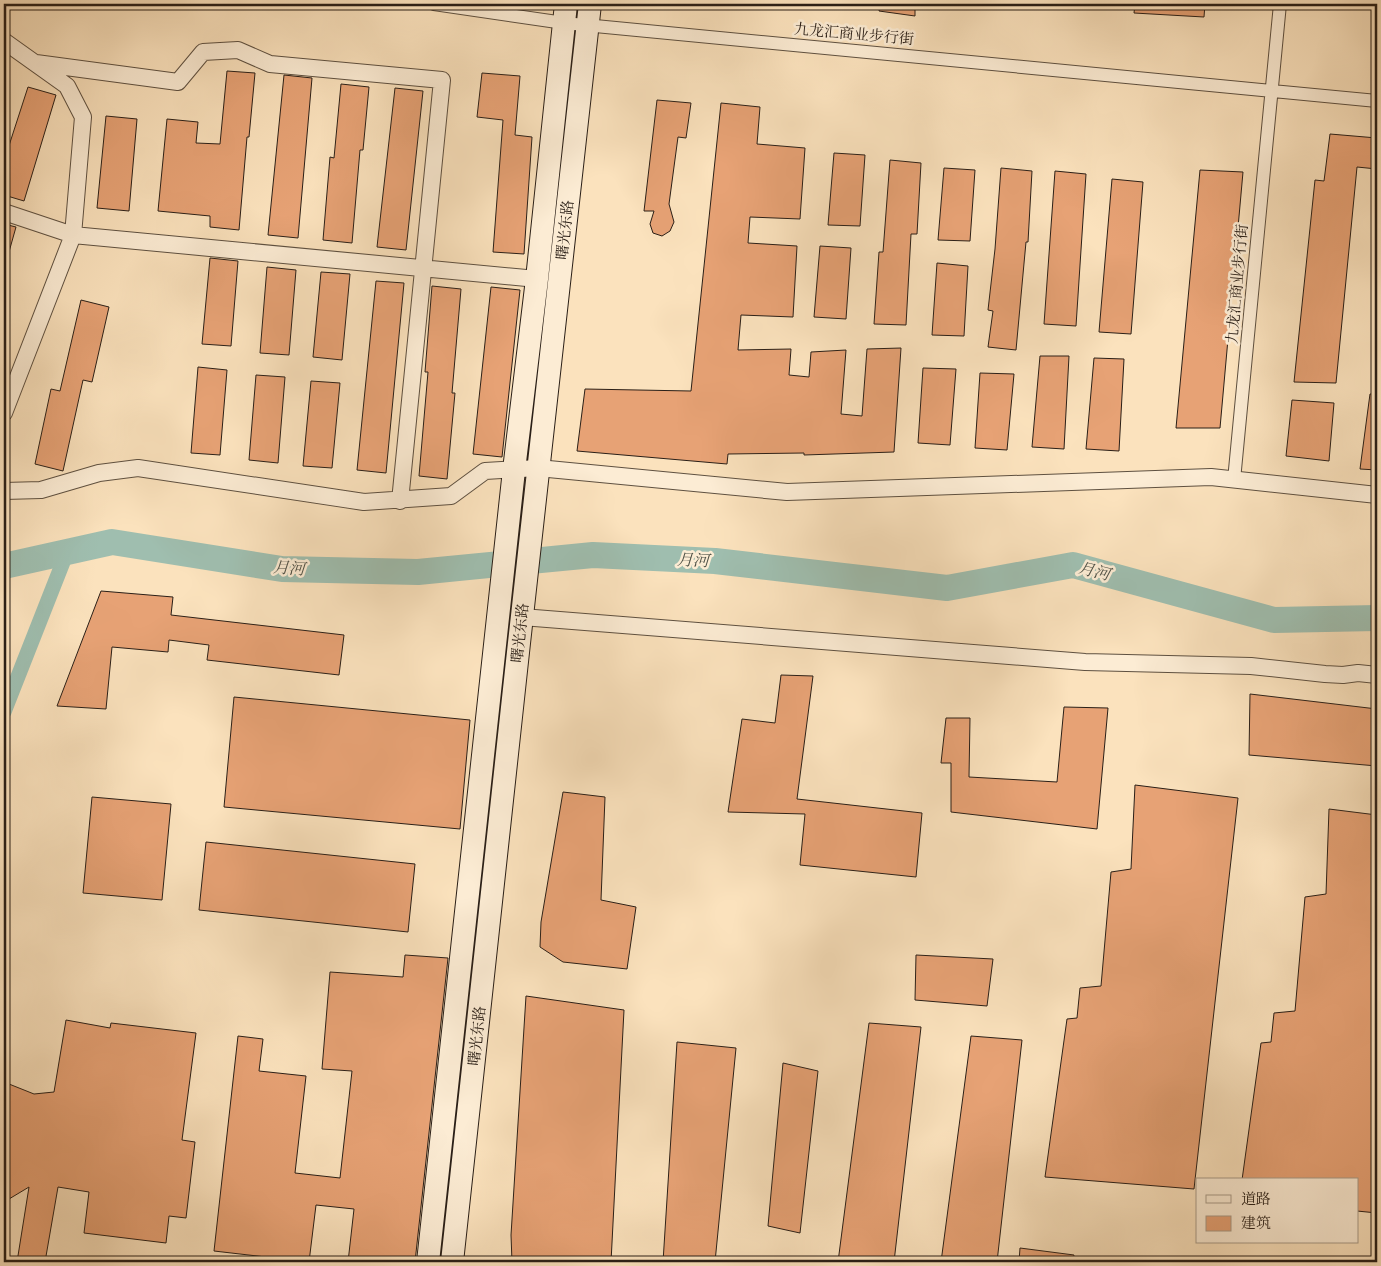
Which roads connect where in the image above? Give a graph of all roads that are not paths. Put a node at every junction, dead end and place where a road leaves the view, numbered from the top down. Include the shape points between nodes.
1 (434, 4) edge
2 (1280, 4) edge
3 (565, 13) edge
4 (589, 14) edge
5 (4, 41) edge
6 (36, 63) junction
7 (1272, 90) junction
8 (1377, 100) edge
9 (4, 212) edge
10 (73, 235) junction
11 (424, 268) junction
12 (537, 279) junction
13 (4, 413) edge
14 (538, 468) junction
15 (514, 470) junction
16 (1234, 480) junction
17 (4, 491) edge
18 (1377, 495) edge
19 (400, 501) junction
20 (522, 617) junction
21 (1377, 675) edge
22 (428, 1262) edge
23 (452, 1262) edge

1 - 3 street, 九龙汇商业步行街
2 - 7 street, 九龙汇商业步行街
3 - 4 street, 九龙汇商业步行街
3 - 12 main road, 曙光东路
4 - 7 street, 九龙汇商业步行街
4 - 14 main road, 曙光东路
5 - 6 street
6 - 10 street via 67,86 83,117
6 - 11 street via 178,82 204,52 238,50 270,64 442,80
7 - 8 street, 九龙汇商业步行街
7 - 16 street, 九龙汇商业步行街
9 - 10 street
10 - 11 street
10 - 13 street
11 - 12 street
11 - 19 street
12 - 15 main road, 曙光东路
14 - 15 street
14 - 16 street via 787,492 1211,477
14 - 20 main road, 曙光东路
15 - 19 street via 485,471 451,496
15 - 22 main road, 曙光东路
16 - 18 street
17 - 19 street via 41,490 99,473 138,468 364,502
20 - 21 street via 1085,662 1251,666 1325,674
20 - 23 main road, 曙光东路

